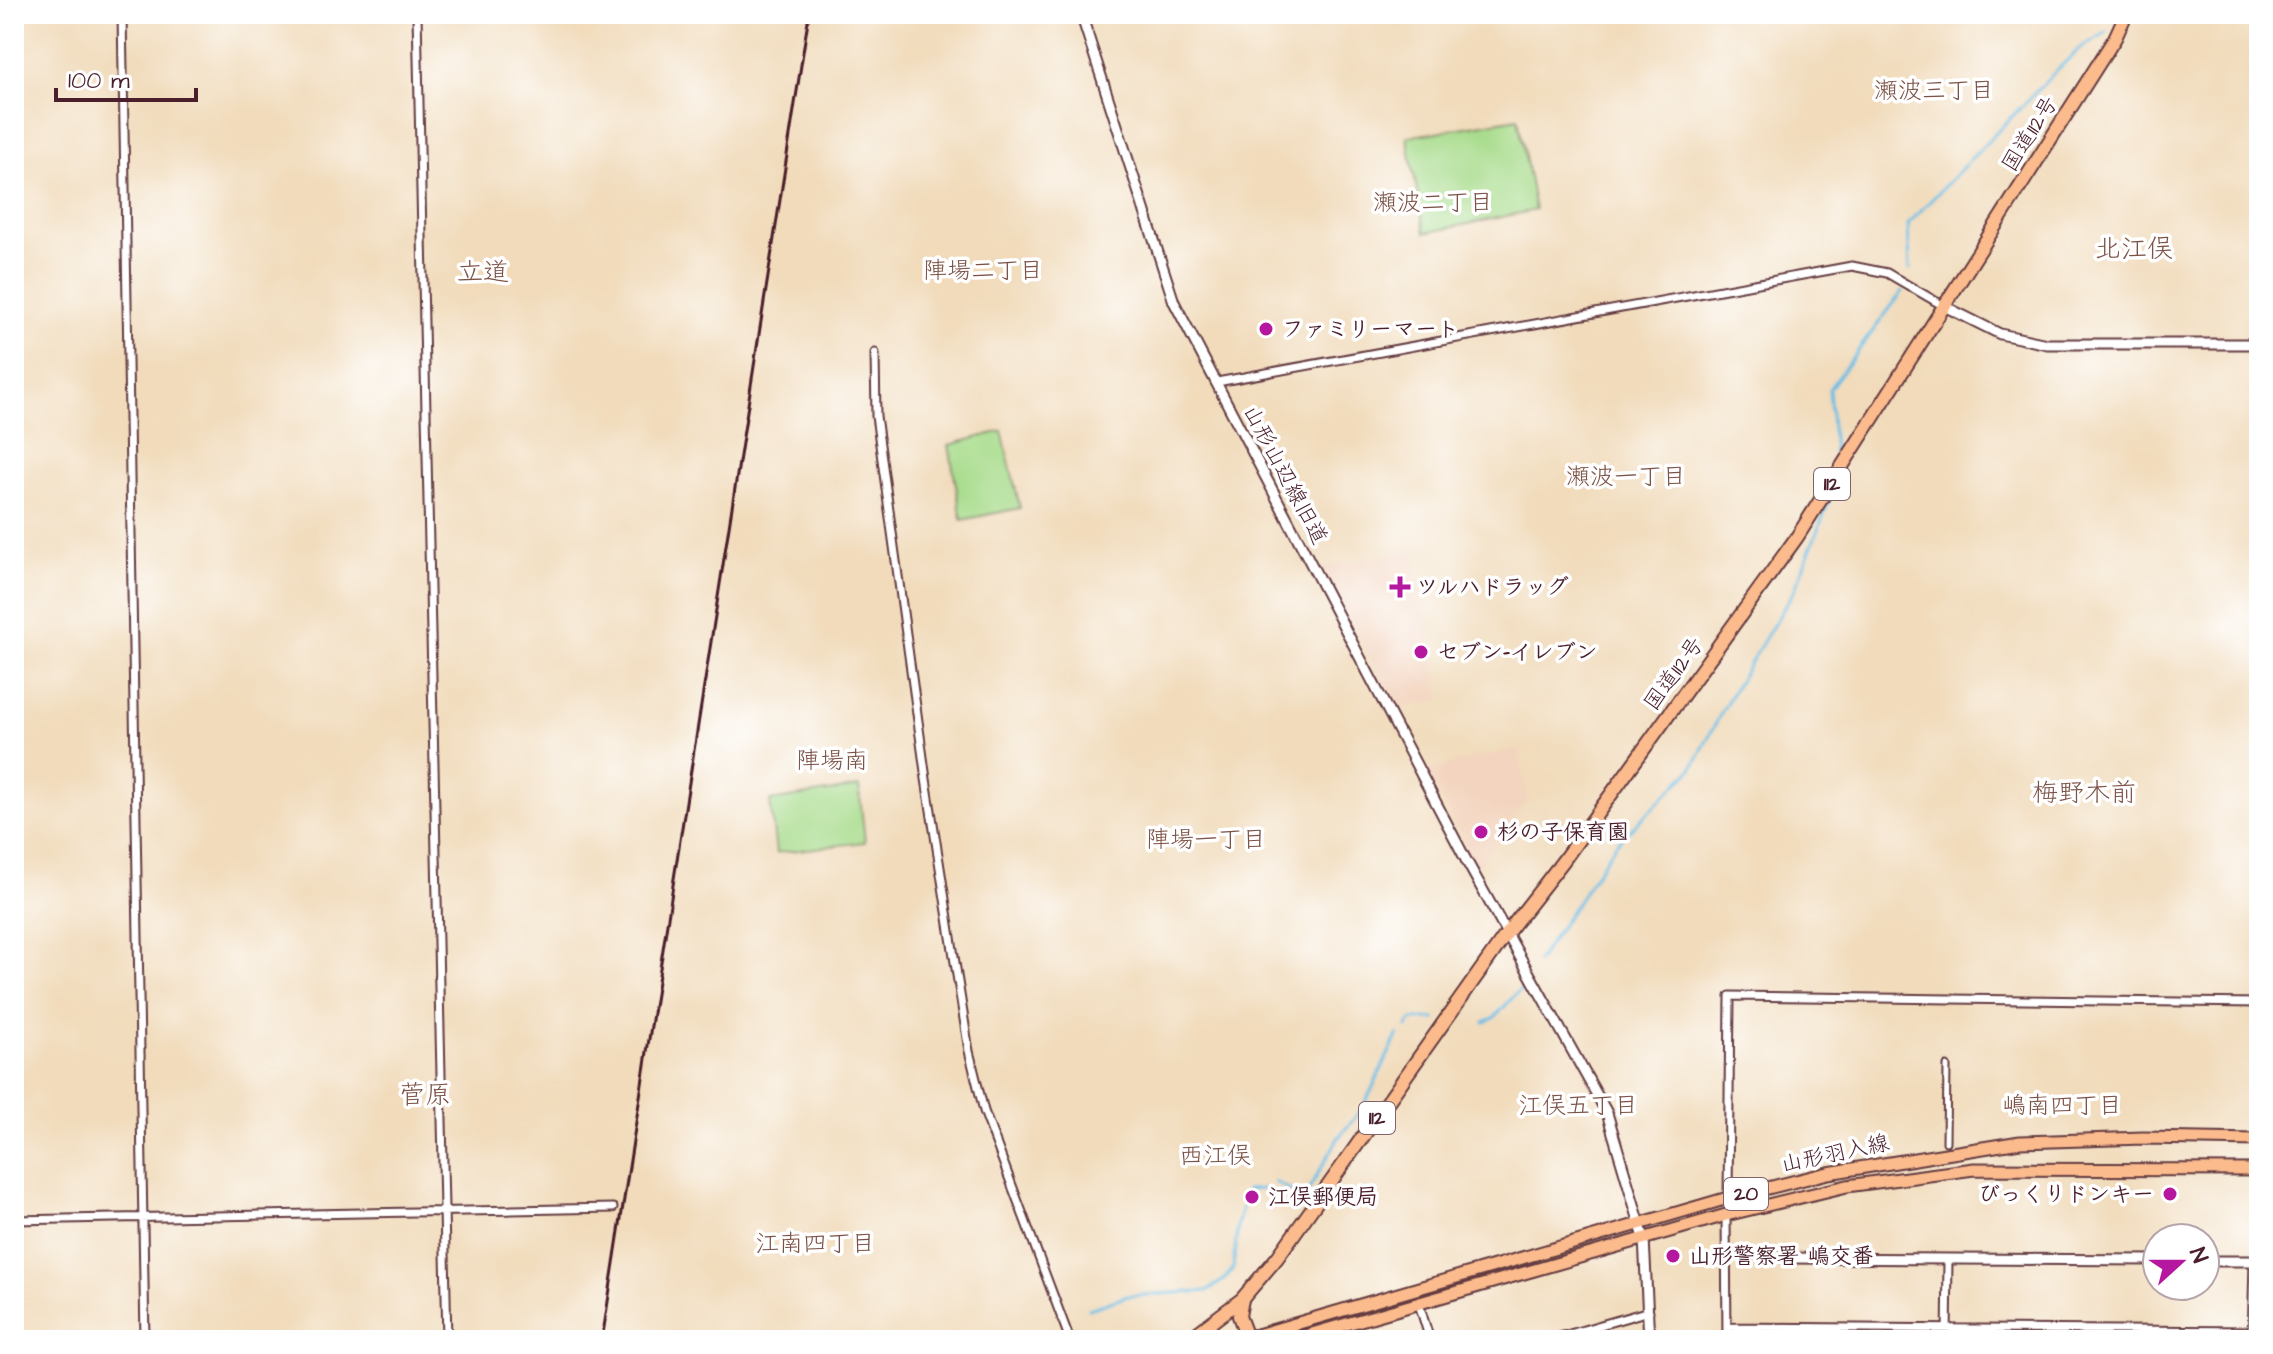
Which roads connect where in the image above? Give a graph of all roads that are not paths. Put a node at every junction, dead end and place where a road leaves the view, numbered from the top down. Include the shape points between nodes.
1 (122, 14) edge
2 (417, 14) edge
3 (1081, 14) edge
4 (2126, 14) edge
5 (1942, 305) junction
6 (2259, 344) edge
7 (875, 353) dead end
8 (1217, 382) junction
9 (1507, 933) junction
10 (2259, 1003) edge
11 (1947, 1066) dead end
12 (2259, 1140) edge
13 (1946, 1142) dead end
14 (2259, 1170) edge
15 (1728, 1198) junction
16 (613, 1208) dead end
17 (443, 1211) junction
18 (1726, 1215) junction
19 (144, 1217) junction
20 (14, 1220) edge
21 (1640, 1224) junction
22 (1644, 1238) junction
23 (1726, 1252) junction
24 (1948, 1260) junction
25 (2141, 1260) edge
26 (2221, 1261) edge
27 (2256, 1261) edge
28 (1242, 1299) junction
29 (1419, 1304) junction
30 (1649, 1311) junction
31 (1727, 1327) junction
32 (1947, 1330) junction
33 (2015, 1330) junction
34 (2252, 1336) edge
35 (1571, 1337) edge
36 (1245, 1339) edge
37 (145, 1340) edge
38 (447, 1340) edge
39 (1070, 1340) edge
40 (1188, 1340) edge
41 (1291, 1340) edge
42 (1430, 1340) edge
43 (1549, 1340) edge
44 (1649, 1340) edge
45 (1727, 1340) edge
46 (1947, 1340) edge
47 (2015, 1340) edge

1 - 19 street
2 - 17 street
3 - 8 street, 山形山辺線旧道 via 1174,302
4 - 5 highway, 国道112号 / 112
5 - 6 street via 2000,334 2047,344
5 - 8 street via 1887,273 1852,266
5 - 9 highway, 国道112号 / 112 via 1797,537
7 - 39 street via 876,416 958,996 984,1111
8 - 9 street, 山形山辺線旧道
9 - 21 street, 山形山辺線旧道 via 1607,1113
9 - 28 highway, 国道112号 / 112 via 1277,1258
10 - 15 street via 1730,996
11 - 13 street
12 - 15 main road, 山形羽入線 / 20 via 2020,1142 1828,1173
14 - 18 main road, 山形羽入線 / 20 via 1974,1169 1847,1186
15 - 21 main road, 山形羽入線 / 20
16 - 17 street
17 - 19 street
17 - 38 street
18 - 22 main road, 山形羽入線 / 20
18 - 23 street
19 - 20 street
19 - 37 street
21 - 22 street, 山形山辺線旧道
21 - 36 main road, 山形羽入線 / 20
22 - 29 main road, 山形羽入線 / 20
22 - 30 street, 山形山辺線旧道
23 - 24 street
23 - 31 street
24 - 25 street
24 - 32 street
26 - 27 street
27 - 34 street
28 - 36 highway via 1239,1316
28 - 40 highway, 国道112号
29 - 41 main road, 山形羽入線 / 20
29 - 42 street
30 - 35 street
30 - 44 street, 山形山辺線旧道
31 - 32 street
31 - 45 street
32 - 33 street
32 - 46 street
33 - 34 street
33 - 47 street
35 - 43 street

